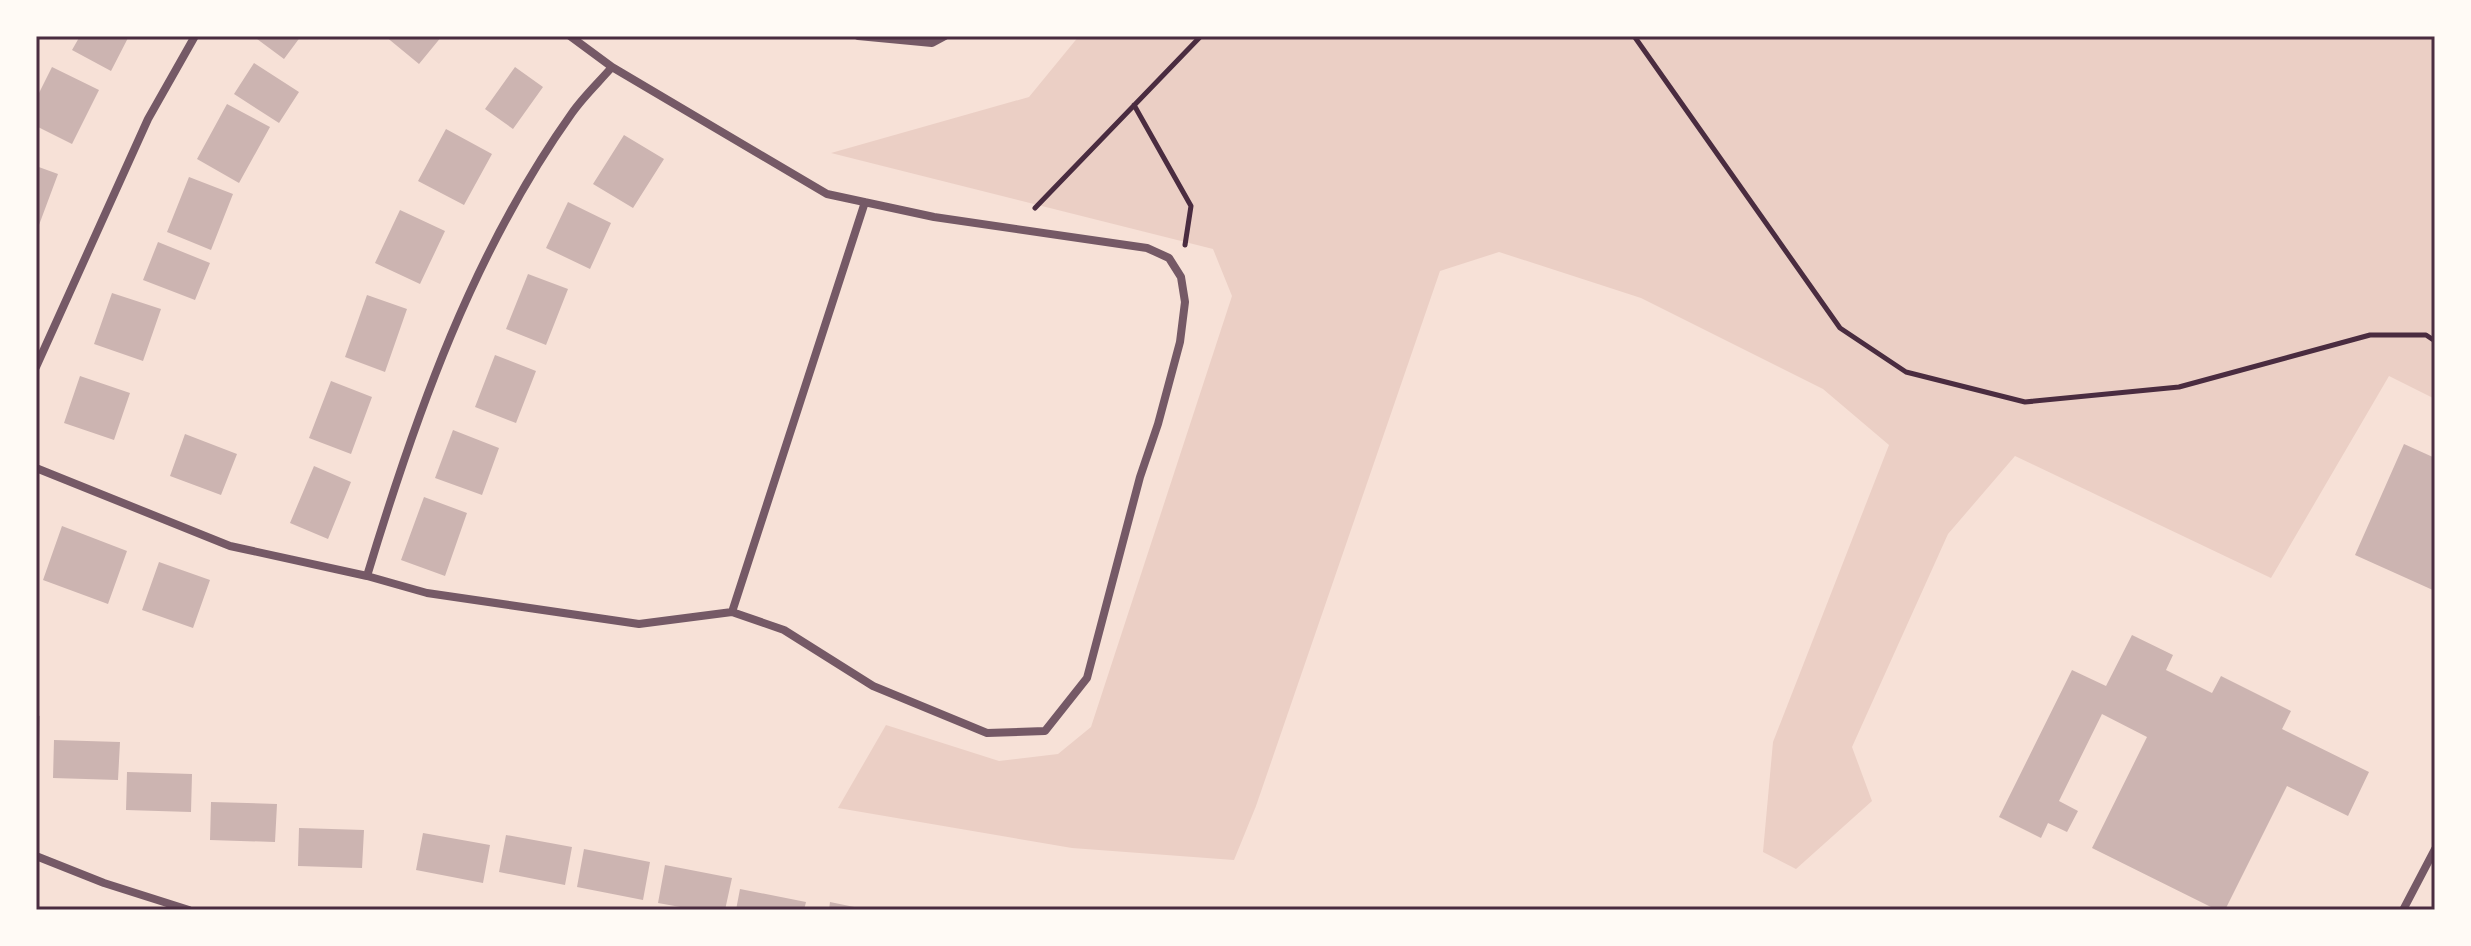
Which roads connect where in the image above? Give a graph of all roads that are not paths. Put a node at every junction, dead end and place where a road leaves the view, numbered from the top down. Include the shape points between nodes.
1 (195, 36) edge
2 (570, 36) edge
3 (858, 36) edge
4 (945, 36) edge
5 (612, 67) junction
6 (865, 202) junction
7 (36, 367) edge
8 (36, 468) edge
9 (367, 576) junction
10 (732, 612) junction
11 (2435, 849) edge
12 (36, 856) edge
13 (189, 910) edge
14 (2403, 910) edge

1 - 7 street via 148,119
2 - 5 street
3 - 4 street via 932,43
5 - 6 street via 827,194
5 - 9 street via 573,112 478,271 404,454
6 - 10 street
6 - 10 street via 1147,248 1169,258 1181,277 1185,302 1180,342 1087,678 1045,731 987,733 873,686 784,630
8 - 9 street via 230,546
9 - 10 street via 427,593 639,624
11 - 14 street
12 - 13 street

